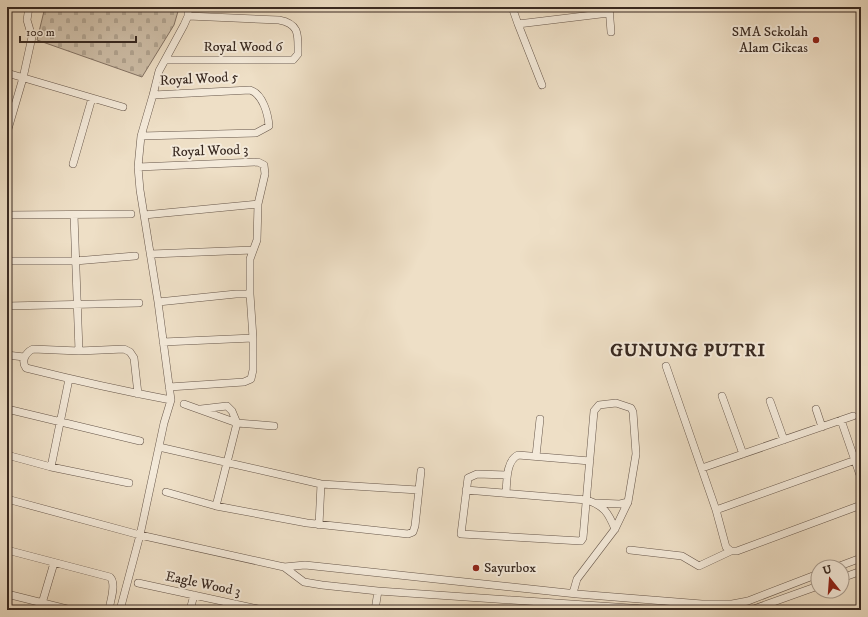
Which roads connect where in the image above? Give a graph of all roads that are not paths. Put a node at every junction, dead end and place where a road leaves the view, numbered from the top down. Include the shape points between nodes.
1 (30, 7) edge
2 (188, 7) edge
3 (512, 7) edge
4 (609, 10) edge
5 (188, 16) junction
6 (518, 24) junction
7 (611, 32) dead end
8 (166, 60) junction
9 (7, 72) edge
10 (23, 78) junction
11 (542, 85) dead end
12 (153, 95) junction
13 (92, 98) junction
14 (122, 107) dead end
15 (8, 129) dead end
16 (141, 136) junction
17 (73, 164) dead end
18 (138, 166) junction
19 (258, 204) junction
20 (131, 214) dead end
21 (7, 215) edge
22 (74, 215) junction
23 (144, 215) junction
24 (253, 250) junction
25 (151, 254) junction
26 (135, 256) dead end
27 (7, 261) edge
28 (75, 261) junction
29 (250, 294) junction
30 (158, 302) junction
31 (139, 303) dead end
32 (77, 304) junction
33 (7, 306) edge
34 (253, 338) junction
35 (163, 342) junction
36 (79, 351) junction
37 (7, 355) edge
38 (24, 358) junction
39 (666, 366) dead end
40 (69, 379) junction
41 (169, 387) junction
42 (138, 394) junction
43 (722, 396) dead end
44 (171, 400) junction
45 (770, 401) dead end
46 (184, 404) dead end
47 (7, 409) edge
48 (198, 409) junction
49 (816, 409) dead end
50 (853, 416) dead end
51 (540, 419) dead end
52 (841, 420) junction
53 (60, 422) junction
54 (237, 423) junction
55 (274, 426) dead end
56 (822, 427) junction
57 (784, 440) junction
58 (140, 441) dead end
59 (159, 447) junction
60 (743, 454) junction
61 (7, 456) edge
62 (536, 456) junction
63 (858, 459) edge
64 (227, 461) junction
65 (590, 461) junction
66 (51, 467) junction
67 (702, 468) junction
68 (421, 471) dead end
69 (507, 475) junction
70 (861, 478) edge
71 (129, 484) dead end
72 (321, 484) junction
73 (418, 490) junction
74 (466, 490) junction
75 (166, 492) dead end
76 (506, 493) junction
77 (7, 499) edge
78 (587, 500) junction
79 (628, 502) junction
80 (595, 503) junction
81 (861, 505) edge
82 (216, 506) junction
83 (716, 510) junction
84 (319, 525) junction
85 (614, 529) junction
86 (140, 534) junction
87 (7, 550) edge
88 (630, 550) dead end
89 (731, 551) junction
90 (861, 558) edge
91 (850, 562) edge
92 (54, 563) junction
93 (284, 567) junction
94 (861, 571) edge
95 (850, 575) edge
96 (810, 577) edge
97 (138, 583) dead end
98 (810, 589) edge
99 (378, 591) junction
100 (575, 593) junction
101 (7, 594) edge
102 (596, 595) junction
103 (194, 596) junction
104 (748, 601) junction
105 (41, 607) edge
106 (576, 607) edge
107 (594, 607) edge
108 (71, 610) edge
109 (109, 610) edge
110 (120, 610) edge
111 (190, 610) edge
112 (262, 610) edge
113 (375, 610) edge
114 (660, 610) edge
115 (751, 610) edge

1 - 10 street via 27,20 32,37
2 - 5 street
3 - 6 street
4 - 6 street
4 - 7 street
5 - 8 street
5 - 8 street, Royal Wood 6 via 287,21 295,26 298,35 298,54 292,60
6 - 11 street
8 - 12 street via 159,70
9 - 10 street
10 - 13 street
10 - 15 street
12 - 16 street
12 - 16 street, Royal Wood 5 via 250,90 257,93 263,104 269,126 256,133
13 - 14 street
13 - 17 street
16 - 18 street
18 - 19 street, Royal Wood 3 via 258,162 265,168
18 - 23 street
19 - 23 street
19 - 24 street via 258,230
20 - 22 street
21 - 22 street
22 - 28 street
23 - 25 street
24 - 25 street
24 - 29 street via 250,259
25 - 30 street
26 - 28 street
27 - 28 street
28 - 32 street
29 - 30 street
29 - 34 street
30 - 35 street
31 - 32 street
32 - 33 street
32 - 36 street
34 - 35 street
34 - 41 street via 252,377 248,381
35 - 41 street
36 - 38 street via 33,349
36 - 42 street via 124,349 130,352 134,358
37 - 38 street
38 - 40 street via 26,368
39 - 67 street
40 - 42 street
40 - 53 street
41 - 44 street
42 - 44 street
43 - 60 street
44 - 59 street
45 - 57 street
46 - 48 street
47 - 53 street
48 - 54 street
48 - 54 street via 227,406
49 - 56 street
50 - 52 street
51 - 62 street
52 - 56 street
52 - 63 street
53 - 58 street
53 - 66 street
54 - 55 street
54 - 64 street
56 - 57 street
57 - 60 street
59 - 64 street
59 - 86 street
60 - 67 street
61 - 66 street
62 - 65 street
62 - 69 street via 514,456
63 - 70 street
63 - 83 street
64 - 72 street
64 - 82 street
65 - 78 street
65 - 79 street via 594,413 599,406 616,402 631,408 636,454
66 - 71 street
67 - 83 street
68 - 73 street
69 - 74 street via 474,475 468,478
69 - 76 street
72 - 73 street
72 - 84 street
73 - 84 street via 415,526 413,532 408,534
74 - 76 street
74 - 78 street via 461,534 578,542 583,538
75 - 82 street
76 - 78 street
77 - 86 street
78 - 80 street
79 - 80 street
79 - 85 street
80 - 85 street via 606,511
81 - 89 street via 737,551
82 - 84 street
83 - 89 street via 726,547
85 - 100 street via 577,579
86 - 93 street
86 - 110 street
87 - 92 street
88 - 89 street via 682,556 699,566
90 - 91 street
92 - 105 street
92 - 109 street via 112,578
93 - 99 street via 304,582
93 - 100 street via 305,565
94 - 95 street
96 - 104 street
97 - 103 street, Eagle Wood 3
98 - 115 street
99 - 106 street
99 - 113 street
100 - 102 street
100 - 106 street
101 - 105 street
102 - 104 street via 702,604
102 - 107 street
103 - 111 street
103 - 112 street, Eagle Wood 3
104 - 115 street
105 - 108 street
106 - 107 street
107 - 114 street

